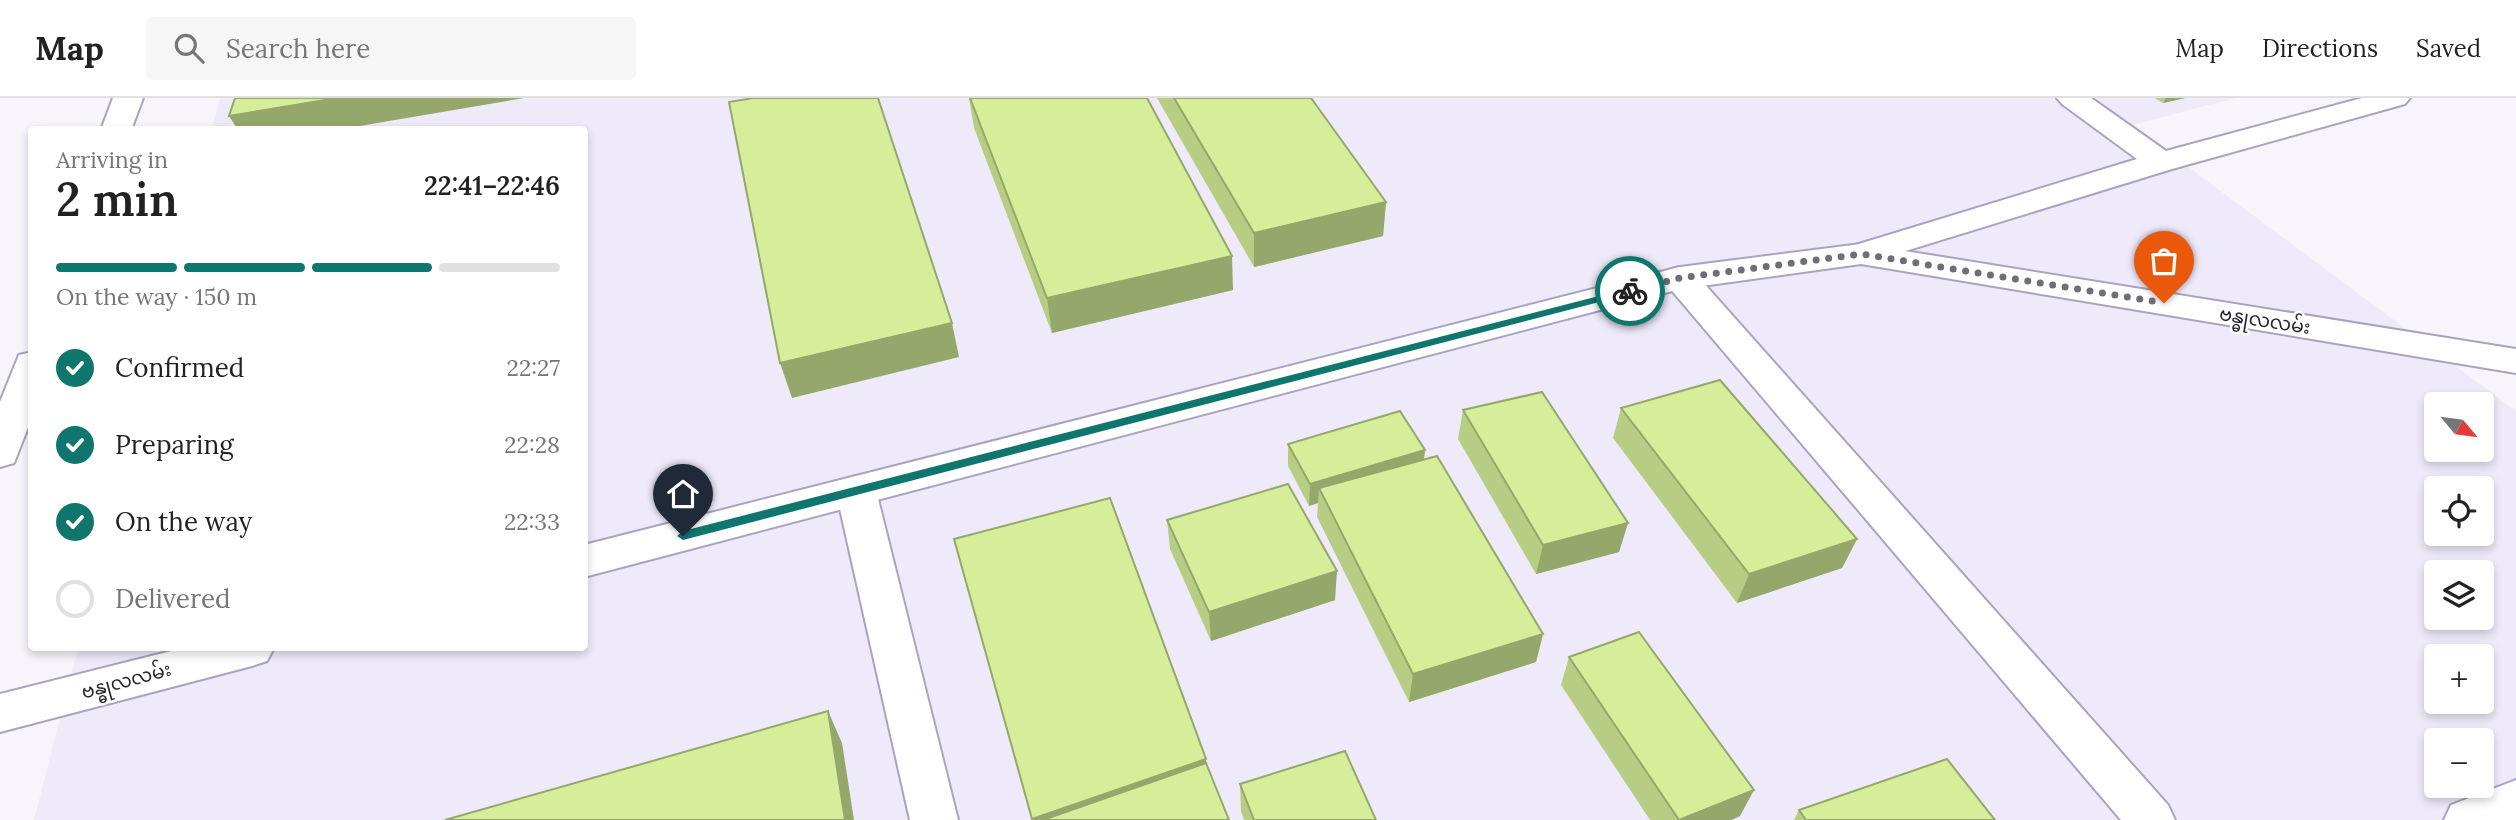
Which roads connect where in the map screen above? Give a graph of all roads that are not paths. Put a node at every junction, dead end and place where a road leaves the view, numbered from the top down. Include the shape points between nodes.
1 (128, 98) edge
2 (2072, 98) edge
3 (2395, 98) edge
4 (118, 126) edge
5 (2161, 162) junction
6 (1861, 254) junction
7 (1680, 278) junction
8 (2508, 365) edge
9 (28, 374) edge
10 (3, 434) edge
11 (856, 491) junction
12 (588, 560) edge
13 (240, 651) edge
14 (0, 713) edge
15 (2516, 801) edge
16 (934, 820) edge
17 (2151, 820) edge
18 (2468, 820) edge

1 - 4 street
2 - 5 street
3 - 5 street
5 - 6 street
6 - 7 street, ဗန္ဓုလလမ်း
6 - 8 street, ဗန္ဓုလလမ်း
7 - 11 street, ဗန္ဓုလလမ်း
7 - 17 street
9 - 10 street
11 - 12 street, ဗန္ဓုလလမ်း
11 - 16 street
13 - 14 street, ဗန္ဓုလလမ်း
15 - 18 street

